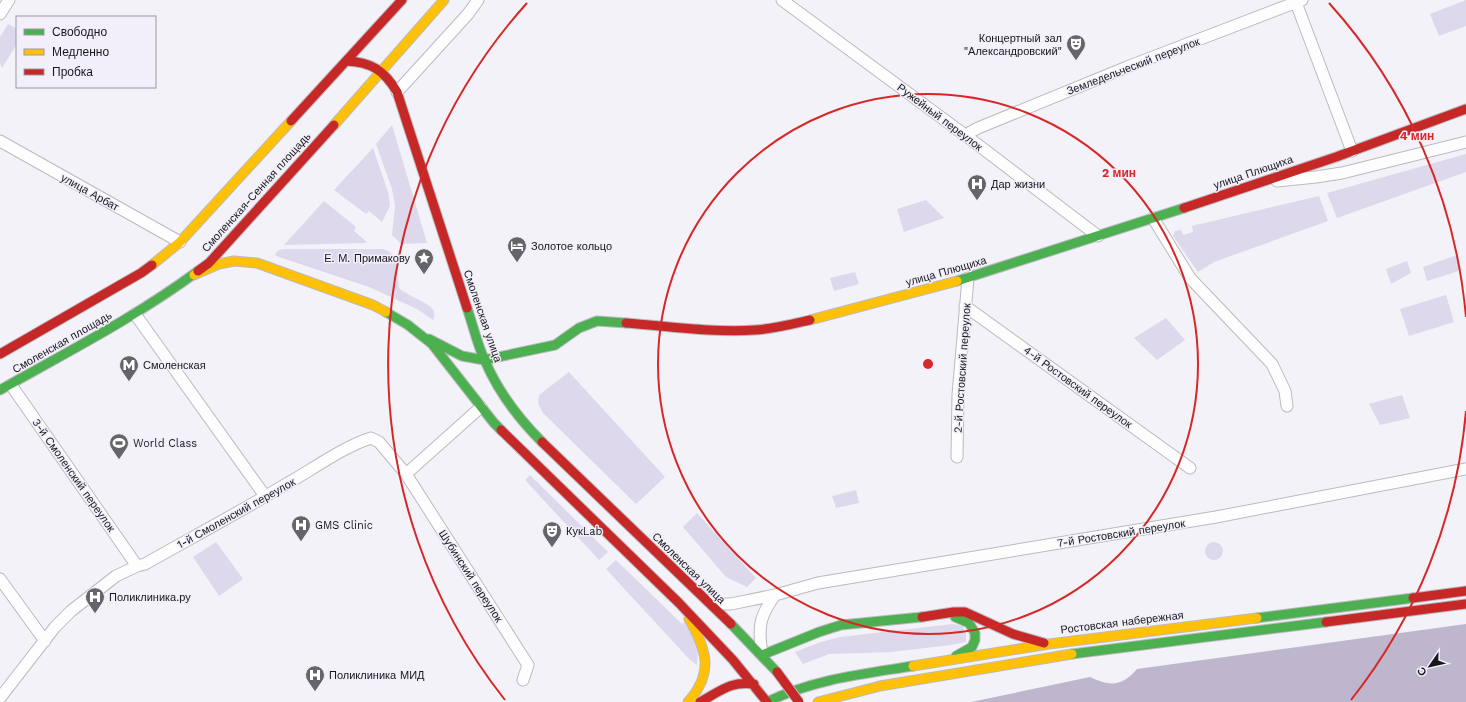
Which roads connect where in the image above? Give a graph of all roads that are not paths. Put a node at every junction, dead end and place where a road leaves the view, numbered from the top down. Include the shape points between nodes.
1 (9, 0) edge
2 (402, 0) edge
3 (444, 0) edge
4 (478, 0) edge
5 (782, 0) edge
6 (1298, 1) edge
7 (0, 14) edge
8 (346, 61) junction
9 (381, 71) junction
10 (397, 92) junction
11 (1466, 109) edge
12 (965, 135) junction
13 (0, 141) edge
14 (1466, 142) edge
15 (1352, 151) junction
16 (1258, 183) junction
17 (1153, 218) junction
18 (1098, 236) junction
19 (180, 242) junction
20 (194, 275) junction
21 (968, 278) junction
22 (117, 287) joint
23 (965, 306) junction
24 (135, 314) junction
25 (424, 336) junction
26 (0, 354) edge
27 (484, 360) junction
28 (11, 385) junction
29 (0, 390) edge
30 (1287, 406) dead end
31 (481, 408) junction
32 (957, 457) dead end
33 (1190, 468) dead end
34 (1466, 469) edge
35 (406, 474) junction
36 (265, 496) junction
37 (137, 566) junction
38 (0, 579) edge
39 (1466, 591) edge
40 (775, 595) junction
41 (705, 600) junction
42 (678, 602) junction
43 (1466, 604) edge
44 (936, 615) junction
45 (45, 641) junction
46 (1049, 644) junction
47 (762, 655) junction
48 (947, 660) junction
49 (523, 680) dead end
50 (754, 684) junction
51 (2, 690) edge
52 (688, 702) edge
53 (700, 702) edge
54 (767, 702) edge
55 (799, 702) edge
56 (818, 702) edge

1 - 7 street
2 - 8 main road, Смоленская-Сенная площадь
3 - 9 main road, Смоленская-Сенная площадь
4 - 10 street
5 - 12 street, Ружейный переулок
6 - 12 street, Земледельческий переулок via 1120,70
6 - 15 street
8 - 9 main road, Смоленская улица via 370,64
8 - 19 main road, Смоленская-Сенная площадь
9 - 10 main road, Смоленская улица
9 - 20 main road, Смоленская-Сенная площадь via 249,220
10 - 27 main road, Смоленская улица
11 - 15 main road, улица Плющиха
12 - 18 street, Ружейный переулок
13 - 19 street, улица Арбат
14 - 16 street via 1342,173
15 - 16 main road, улица Плющиха
16 - 17 main road, улица Плющиха
17 - 18 main road, улица Плющиха
17 - 30 street via 1190,278 1272,364 1285,391
18 - 21 main road, улица Плющиха
19 - 22 main road, Смоленская-Сенная площадь
20 - 24 main road, Смоленская-Сенная площадь
20 - 25 main road via 219,264 234,261 257,264 373,305
21 - 23 street, 2-й Ростовский переулок
21 - 27 main road, улица Плющиха via 809,320 756,330 706,330 597,321 579,328 555,345
22 - 26 main road, Смоленская площадь
23 - 32 street, 2-й Ростовский переулок via 958,395
23 - 33 street, 4-й Ростовский переулок
24 - 28 main road, Смоленская площадь
24 - 36 street
25 - 27 main road, улица Плющиха via 462,357
25 - 31 main road
27 - 41 main road, Смоленская улица via 498,387 537,438
28 - 29 main road, Смоленская площадь
28 - 37 street, 3-й Смоленский переулок
31 - 35 street
31 - 42 main road
34 - 40 street, 7-й Ростовский переулок via 1216,517 818,583
35 - 36 street, 1-й Смоленский переулок via 379,442 371,438 361,441
35 - 49 street, Шубинский переулок via 528,665
36 - 37 street, 1-й Смоленский переулок via 145,564
37 - 45 street, 1-й Смоленский переулок via 116,576 81,603 55,627
38 - 45 street
39 - 46 main road, Ростовская набережная
40 - 41 street, 7-й Ростовский переулок via 731,604
40 - 47 street via 762,617
41 - 47 main road, Смоленская улица
42 - 50 main road
42 - 52 main road via 697,631 706,661 702,684
43 - 56 main road via 1048,657 880,686
44 - 46 main road via 966,612 1013,634
44 - 47 main road via 842,625
44 - 48 main road via 955,617 969,623 975,633 972,647
45 - 51 street, 1-й Смоленский переулок
46 - 48 main road, Ростовская набережная
47 - 55 main road, Смоленская улица, bridge
48 - 54 main road, Ростовская набережная via 826,680 785,693
50 - 53 main road via 732,684
50 - 54 main road

